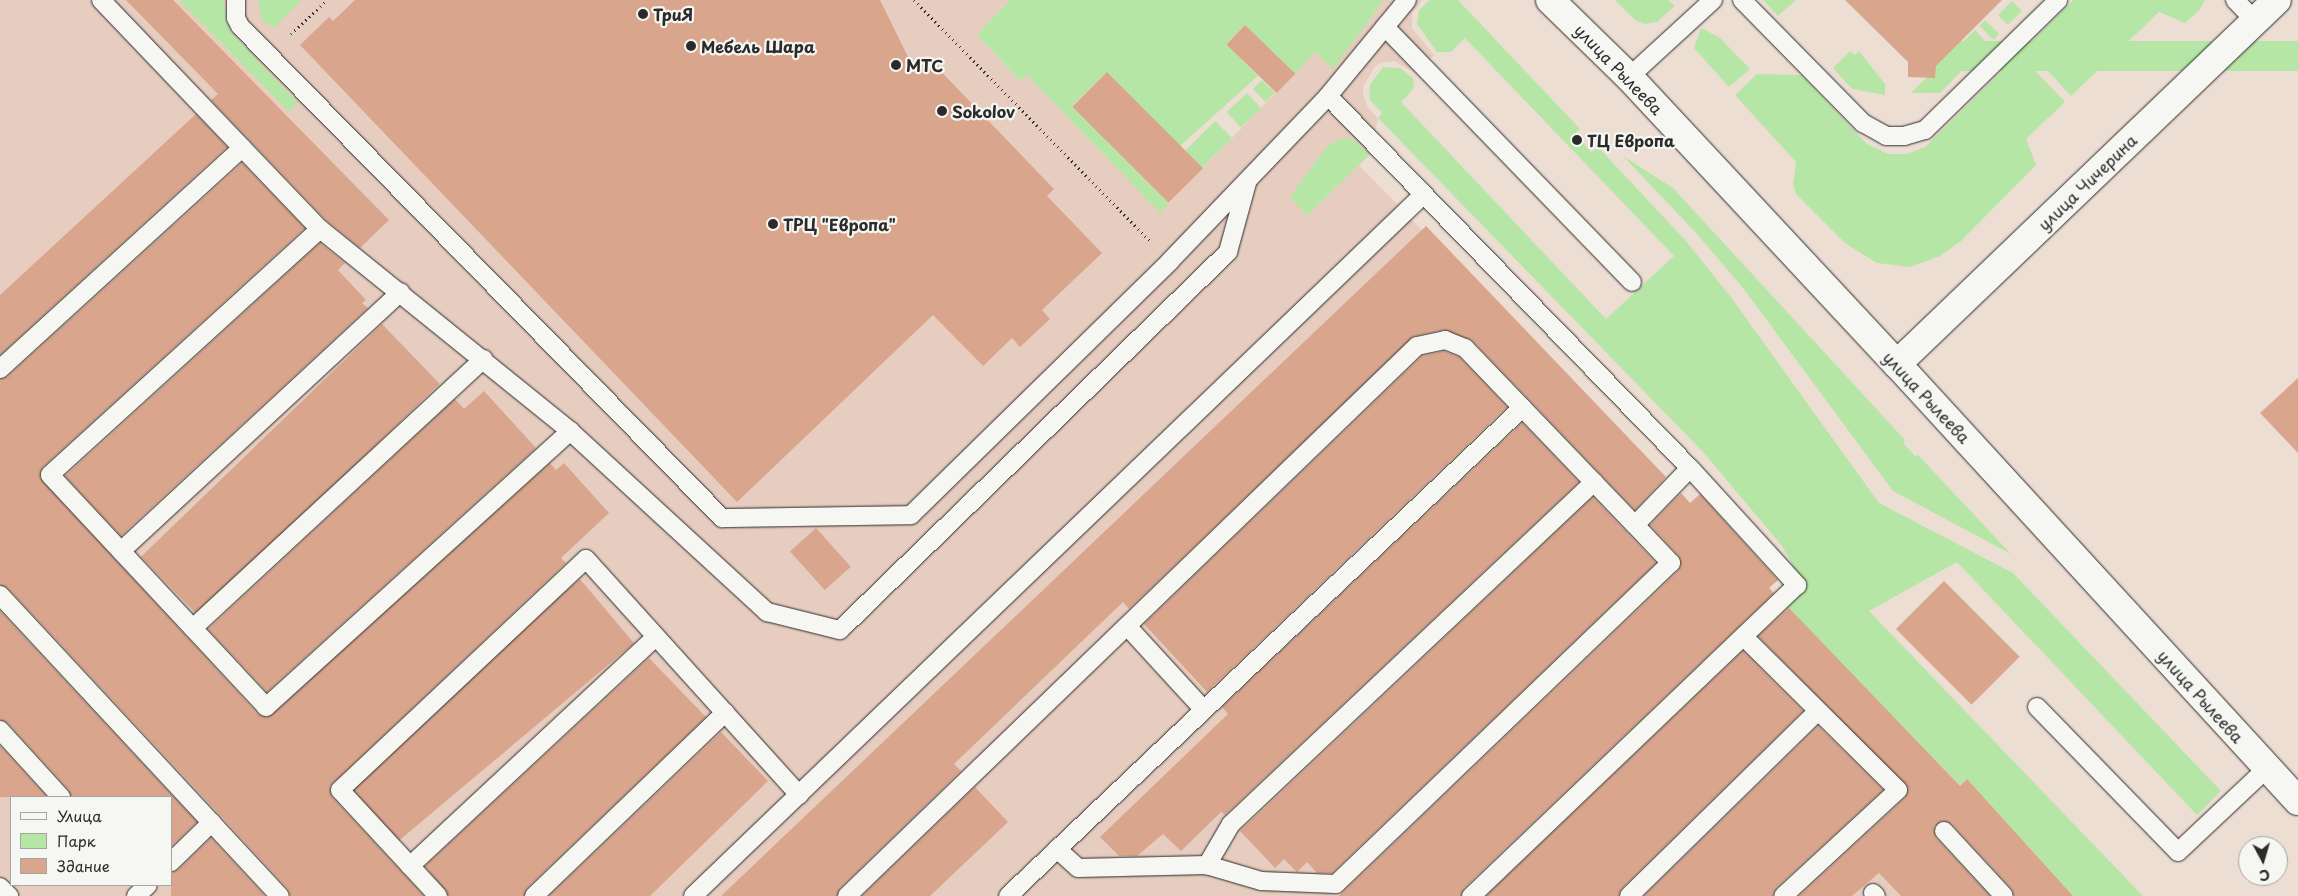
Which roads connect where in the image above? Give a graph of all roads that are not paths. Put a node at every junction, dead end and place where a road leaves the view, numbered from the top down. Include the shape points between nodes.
1 (101, 0) edge
2 (236, 0) edge
3 (1407, 0) edge
4 (1550, 0) edge
5 (1714, 0) edge
6 (1742, 0) edge
7 (2058, 0) edge
8 (2235, 0) edge
9 (2277, 0) edge
10 (2255, 21) junction
11 (1385, 27) junction
12 (1629, 77) junction
13 (1328, 96) junction
14 (242, 148) junction
15 (1248, 180) junction
16 (1424, 196) junction
17 (320, 229) junction
18 (1632, 282) dead end
19 (401, 292) junction
20 (483, 359) junction
21 (1897, 364) junction
22 (0, 369) edge
23 (1522, 408) junction
24 (570, 431) junction
25 (1690, 468) junction
26 (1594, 482) junction
27 (1634, 525) junction
28 (121, 551) junction
29 (0, 595) edge
30 (1127, 626) junction
31 (193, 628) junction
32 (656, 637) junction
33 (1744, 637) junction
34 (2037, 707) dead end
35 (1203, 709) junction
36 (1818, 711) junction
37 (725, 713) junction
38 (0, 730) edge
39 (2267, 768) junction
40 (799, 795) junction
41 (60, 796) edge
42 (2298, 800) edge
43 (212, 822) junction
44 (1944, 831) dead end
45 (1057, 849) junction
46 (172, 861) edge
47 (1207, 865) junction
48 (410, 866) junction
49 (0, 887) edge
50 (8, 896) edge
51 (280, 896) edge
52 (438, 896) edge
53 (534, 896) edge
54 (693, 896) edge
55 (847, 896) edge
56 (1008, 896) edge
57 (1472, 896) edge
58 (1629, 896) edge
59 (1783, 896) edge
60 (2004, 896) edge

1 - 14 lane
2 - 15 lane via 236,18 240,26 722,518 910,515 1170,261
3 - 11 lane
4 - 12 main road, улица Рылеева
5 - 12 lane
6 - 7 lane via 1863,123 1886,136 1904,136 1925,130
8 - 10 lane
9 - 10 main road, улица Чичерина
10 - 21 main road, улица Чичерина
11 - 13 lane
11 - 18 lane
12 - 21 main road, улица Рылеева
13 - 15 lane
13 - 16 lane
14 - 17 lane
14 - 22 lane
15 - 24 lane via 1228,252 840,630 767,612
16 - 25 lane
16 - 40 lane
17 - 19 lane
17 - 28 lane via 50,476
19 - 20 lane
19 - 28 lane
20 - 24 lane
20 - 31 lane
21 - 39 main road, улица Рылеева
23 - 26 lane
23 - 30 lane via 1465,348 1445,340 1417,346
23 - 35 lane
24 - 31 lane via 266,707
25 - 27 lane
25 - 33 lane via 1798,585
26 - 27 lane
26 - 47 lane via 1231,824
27 - 47 lane via 1671,563 1336,884 1261,881
28 - 31 lane
29 - 43 lane
30 - 35 lane
30 - 55 lane
32 - 37 lane
32 - 48 lane
32 - 48 lane via 586,560 340,790
33 - 36 lane
33 - 57 lane
34 - 39 lane via 2178,852
35 - 45 lane
36 - 58 lane
36 - 59 lane via 1898,790
37 - 40 lane
37 - 53 lane
38 - 41 lane
39 - 42 main road, улица Рылеева
40 - 54 lane
43 - 46 lane
43 - 51 lane
44 - 60 lane
45 - 47 lane via 1078,868
45 - 56 lane
48 - 52 lane
49 - 50 lane

